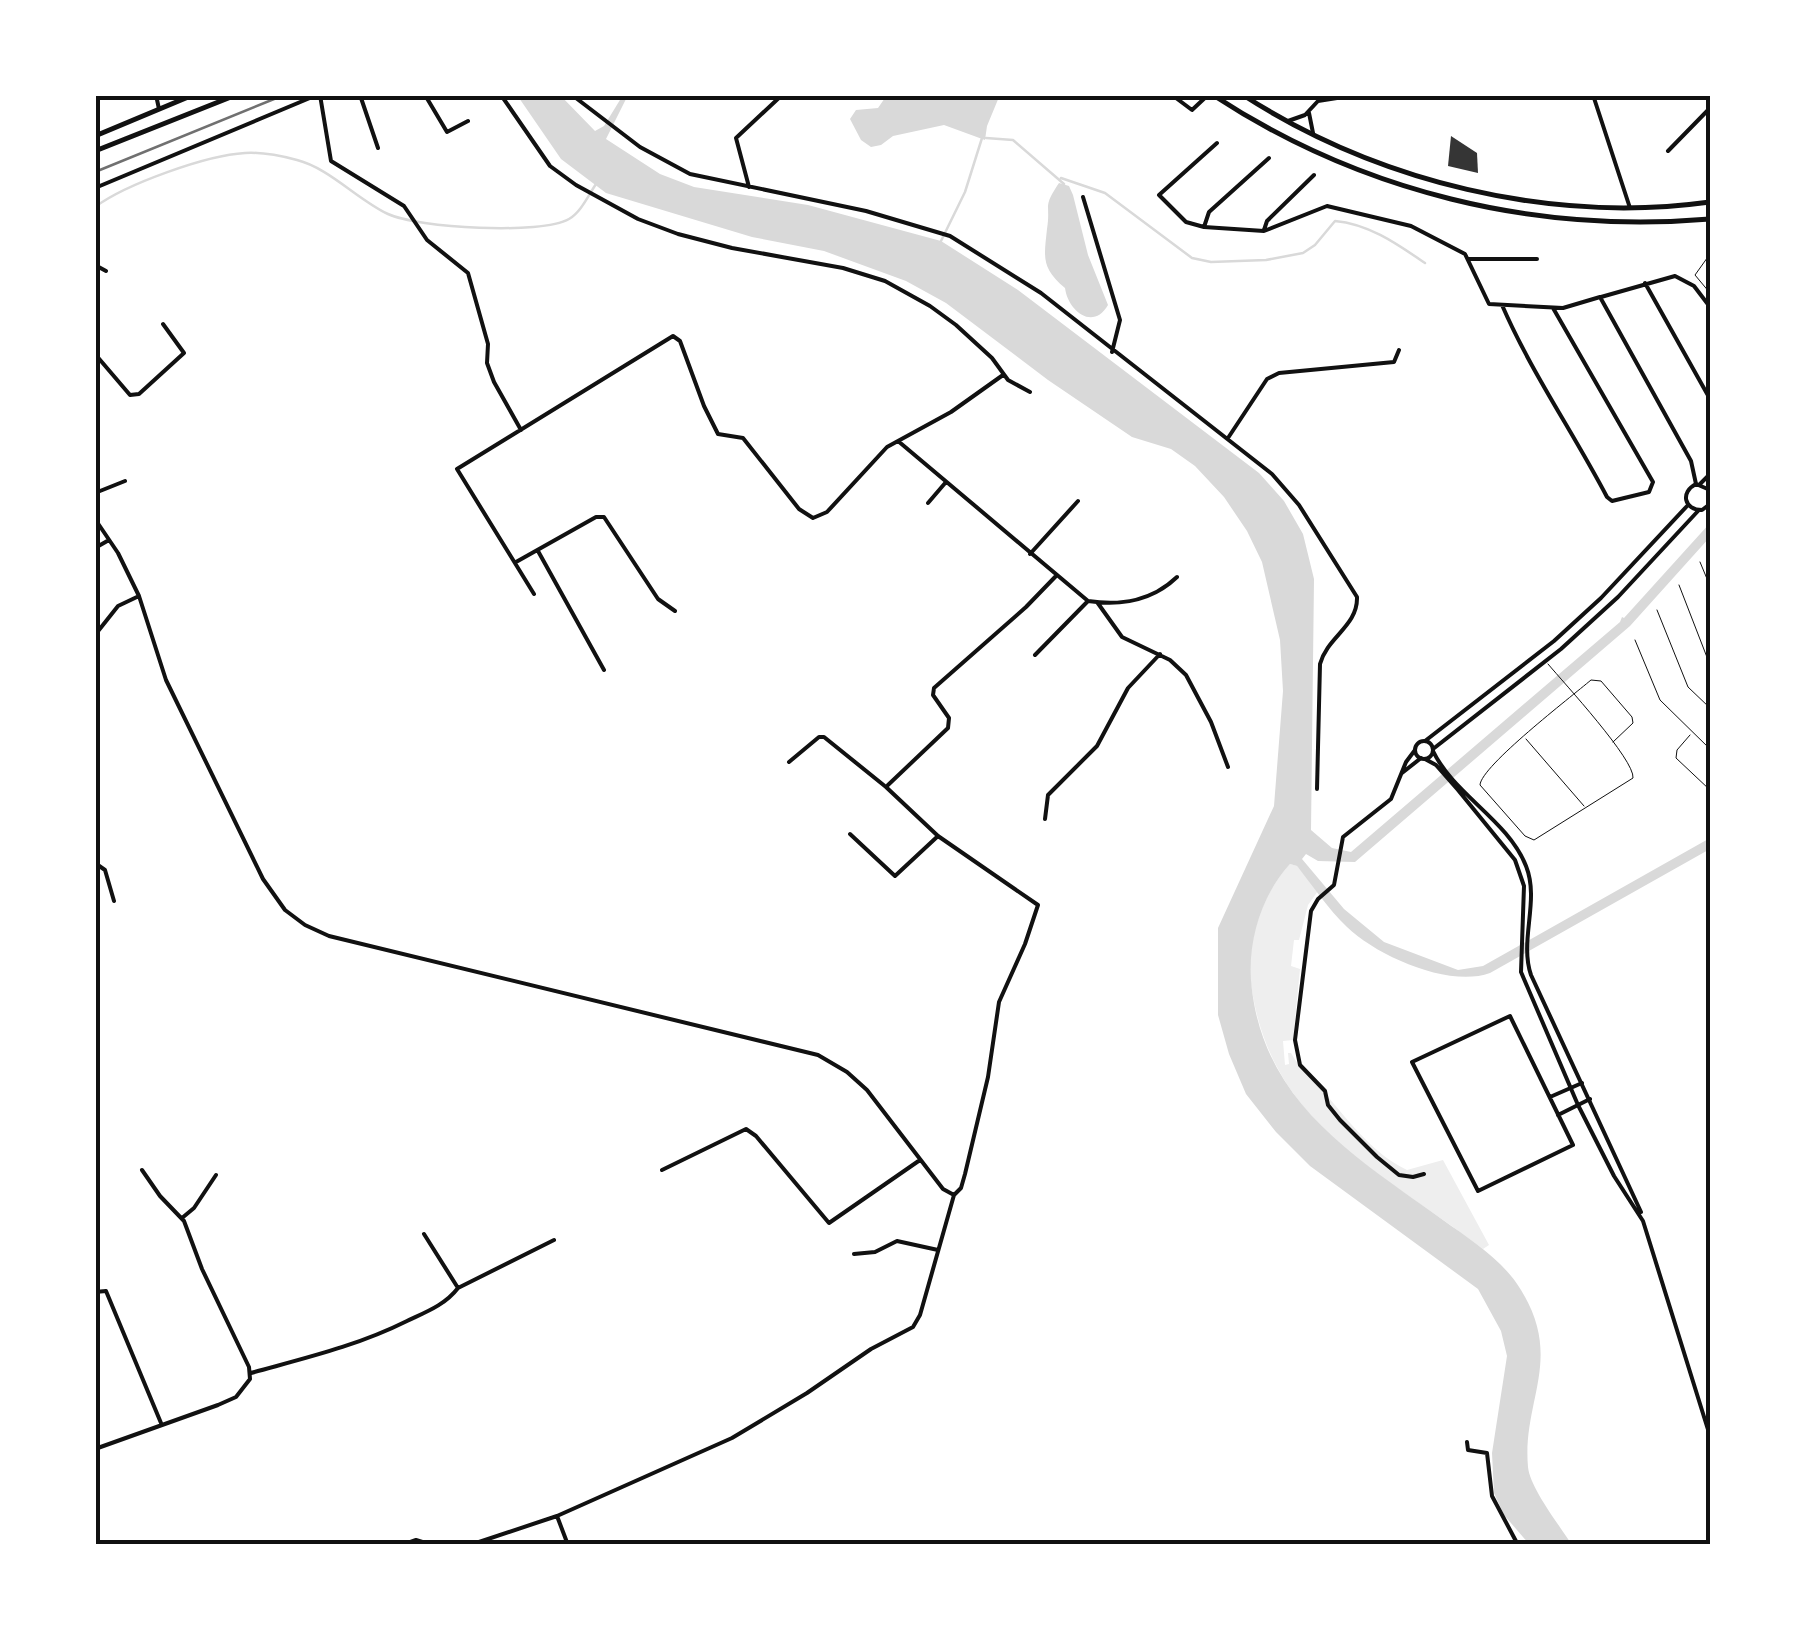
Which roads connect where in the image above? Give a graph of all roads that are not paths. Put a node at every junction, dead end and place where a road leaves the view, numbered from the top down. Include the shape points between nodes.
1 (156, 95) edge
2 (193, 95) edge
3 (236, 95) edge
4 (319, 95) edge
5 (360, 95) edge
6 (425, 95) edge
7 (501, 95) edge
8 (572, 95) edge
9 (782, 95) edge
10 (1172, 95) edge
11 (1210, 95) edge
12 (1356, 95) edge
13 (1593, 95) edge
14 (1246, 96) edge
15 (1710, 108) edge
16 (160, 109) junction
17 (1309, 113) junction
18 (468, 121) dead end
19 (1288, 122) junction
20 (1314, 134) junction
21 (95, 136) edge
22 (1217, 143) dead end
23 (378, 148) dead end
24 (95, 151) edge
25 (1668, 151) dead end
26 (1269, 158) dead end
27 (1314, 175) dead end
28 (749, 187) junction
29 (95, 188) edge
30 (1083, 197) dead end
31 (1710, 202) edge
32 (1592, 206) junction
33 (1630, 208) junction
34 (1710, 219) edge
35 (1595, 222) junction
36 (1204, 227) junction
37 (1264, 231) junction
38 (1710, 254) edge
39 (1468, 259) junction
40 (1537, 259) dead end
41 (95, 266) edge
42 (106, 270) dead end
43 (1646, 283) junction
44 (1710, 293) edge
45 (1600, 297) junction
46 (1502, 305) junction
47 (1710, 306) edge
48 (1552, 308) junction
49 (163, 324) dead end
50 (1400, 350) dead end
51 (1112, 352) junction
52 (95, 354) edge
53 (1004, 376) junction
54 (1030, 392) dead end
55 (1710, 398) edge
56 (520, 430) junction
57 (1228, 438) junction
58 (898, 441) junction
59 (1710, 474) edge
60 (125, 480) dead end
61 (946, 482) junction
62 (1698, 484) junction
63 (1710, 490) edge
64 (95, 493) edge
65 (1078, 502) dead end
66 (928, 503) dead end
67 (1688, 505) junction
68 (1710, 506) edge
69 (1698, 511) junction
70 (95, 519) edge
71 (109, 540) junction
72 (95, 548) edge
73 (538, 551) junction
74 (1030, 554) junction
75 (516, 562) junction
76 (1700, 562) dead end
77 (1056, 576) junction
78 (1176, 577) dead end
79 (1679, 585) dead end
80 (1710, 586) edge
81 (534, 594) dead end
82 (138, 596) junction
83 (1088, 601) junction
84 (1097, 602) junction
85 (1656, 610) dead end
86 (675, 611) dead end
87 (95, 635) edge
88 (1635, 640) dead end
89 (1160, 654) junction
90 (1035, 656) dead end
91 (1546, 661) junction
92 (1710, 664) edge
93 (604, 670) dead end
94 (1574, 694) junction
95 (1710, 708) edge
96 (1692, 732) junction
97 (1524, 737) junction
98 (1425, 741) junction
99 (1613, 742) junction
100 (1710, 748) edge
101 (1415, 750) junction
102 (1433, 750) junction
103 (1423, 758) junction
104 (788, 762) dead end
105 (1438, 764) junction
106 (1228, 767) dead end
107 (1402, 773) junction
108 (886, 787) junction
109 (1460, 788) junction
110 (1316, 789) dead end
111 (1710, 790) edge
112 (1586, 808) junction
113 (1046, 819) dead end
114 (850, 834) dead end
115 (938, 836) junction
116 (95, 863) edge
117 (114, 901) dead end
118 (1582, 1083) junction
119 (1570, 1088) junction
120 (1550, 1097) junction
121 (1590, 1099) junction
122 (1578, 1105) junction
123 (1558, 1114) junction
124 (920, 1160) junction
125 (142, 1170) dead end
126 (662, 1170) dead end
127 (1424, 1174) dead end
128 (216, 1175) dead end
129 (954, 1195) junction
130 (182, 1218) junction
131 (1643, 1220) junction
132 (424, 1234) dead end
133 (554, 1240) dead end
134 (938, 1250) junction
135 (854, 1254) dead end
136 (458, 1288) junction
137 (95, 1292) edge
138 (251, 1373) junction
139 (161, 1423) junction
140 (1710, 1436) edge
141 (1467, 1442) dead end
142 (95, 1449) edge
143 (557, 1516) junction
144 (402, 1545) edge
145 (432, 1545) edge
146 (470, 1545) edge
147 (568, 1545) edge
148 (1518, 1545) edge

1 - 16 street
2 - 16 highway
3 - 24 highway
4 - 29 street
4 - 56 street via 331,162 400,203 434,247 470,278 494,382
5 - 23 street
6 - 18 street via 447,132
7 - 53 street via 550,166 581,188 698,240 885,281 964,331
8 - 28 street via 669,165
9 - 28 street via 736,138
10 - 11 street via 1192,110
11 - 35 highway via 1293,142 1384,180 1479,206
12 - 17 street via 1315,102
13 - 33 street
14 - 19 highway
15 - 25 street
16 - 21 highway
17 - 19 street
17 - 20 street
19 - 20 highway
20 - 32 highway via 1436,181
22 - 36 street via 1159,195 1186,222
26 - 36 street via 1208,212
27 - 37 street
28 - 51 street via 946,234 1041,293
30 - 51 street via 1120,320
31 - 33 highway
32 - 33 highway
32 - 35 highway
34 - 35 highway
36 - 37 street
37 - 39 street via 1332,206 1411,226
38 - 44 lane via 1695,275
39 - 40 street
39 - 46 street via 1486,301
41 - 42 street
43 - 45 street
43 - 47 street via 1681,277
43 - 55 street
45 - 48 street
45 - 62 street
46 - 48 street
46 - 48 street via 1524,356 1607,497 1612,502 1649,492 1653,482
49 - 52 street via 184,353 139,394 130,395
50 - 57 street via 1394,362 1266,379
51 - 57 street
53 - 54 street
53 - 58 street
56 - 58 street via 673,336 718,434 743,438 807,516 828,512 876,456
56 - 75 street via 457,468
57 - 110 street via 1292,496 1357,597 1354,616 1320,664
58 - 61 street
59 - 62 street
60 - 64 street
61 - 66 street
61 - 74 street
62 - 63 street
62 - 67 street via 1686,492
65 - 74 street
67 - 69 street
67 - 98 street via 1554,641
68 - 69 street
69 - 91 street via 1618,597
70 - 71 street
71 - 72 street
71 - 82 street
73 - 75 street
73 - 86 street via 604,517 658,599
73 - 93 street
74 - 77 street
75 - 81 street
76 - 80 lane
77 - 83 street
77 - 108 street via 934,688 948,728
78 - 84 street via 1148,598
79 - 92 lane
82 - 87 street via 118,606
82 - 124 street via 206,768 284,910 346,940 818,1055 856,1079
83 - 84 street
83 - 90 street
84 - 89 street via 1122,637
85 - 95 lane via 1688,687
88 - 96 lane via 1660,700
89 - 106 street via 1186,675
89 - 113 street via 1128,688 1097,746 1048,795
91 - 94 lane
91 - 102 street
94 - 97 lane
94 - 99 lane
94 - 99 lane via 1597,679 1632,717
96 - 100 lane
96 - 111 lane via 1676,758
97 - 112 lane
97 - 112 lane via 1482,774 1480,785 1534,840
98 - 101 street
98 - 102 street
99 - 112 lane via 1634,775
101 - 103 street
101 - 107 street
102 - 103 street
102 - 105 street
103 - 105 street
103 - 107 street
104 - 108 street via 822,736
105 - 109 street
107 - 127 street via 1391,799 1344,836 1331,889 1310,911 1295,1040 1297,1059 1340,1120 1400,1175
108 - 115 street
109 - 118 street via 1512,841 1528,869 1530,975
109 - 119 street via 1515,860 1524,886 1524,980
114 - 115 street via 896,876
115 - 129 street via 1038,905 999,1002 988,1077 963,1182
116 - 117 street via 105,870
118 - 119 street
118 - 121 street
119 - 120 street
119 - 122 street
120 - 123 street
120 - 123 street via 1510,1016 1412,1062 1478,1191 1572,1146
121 - 122 street
121 - 131 street
122 - 123 street
122 - 131 street
124 - 126 street via 829,1223 746,1128
124 - 129 street
125 - 130 street
128 - 130 street
129 - 134 street
130 - 138 street
131 - 140 street
132 - 136 street
133 - 136 street
134 - 135 street via 897,1241
134 - 143 street via 913,1327 741,1433
136 - 138 street via 448,1301 363,1342
137 - 139 street via 107,1294
138 - 139 street via 236,1397
139 - 142 street
141 - 148 street via 1468,1450 1487,1452 1492,1496
143 - 146 street
143 - 147 street
144 - 145 street

